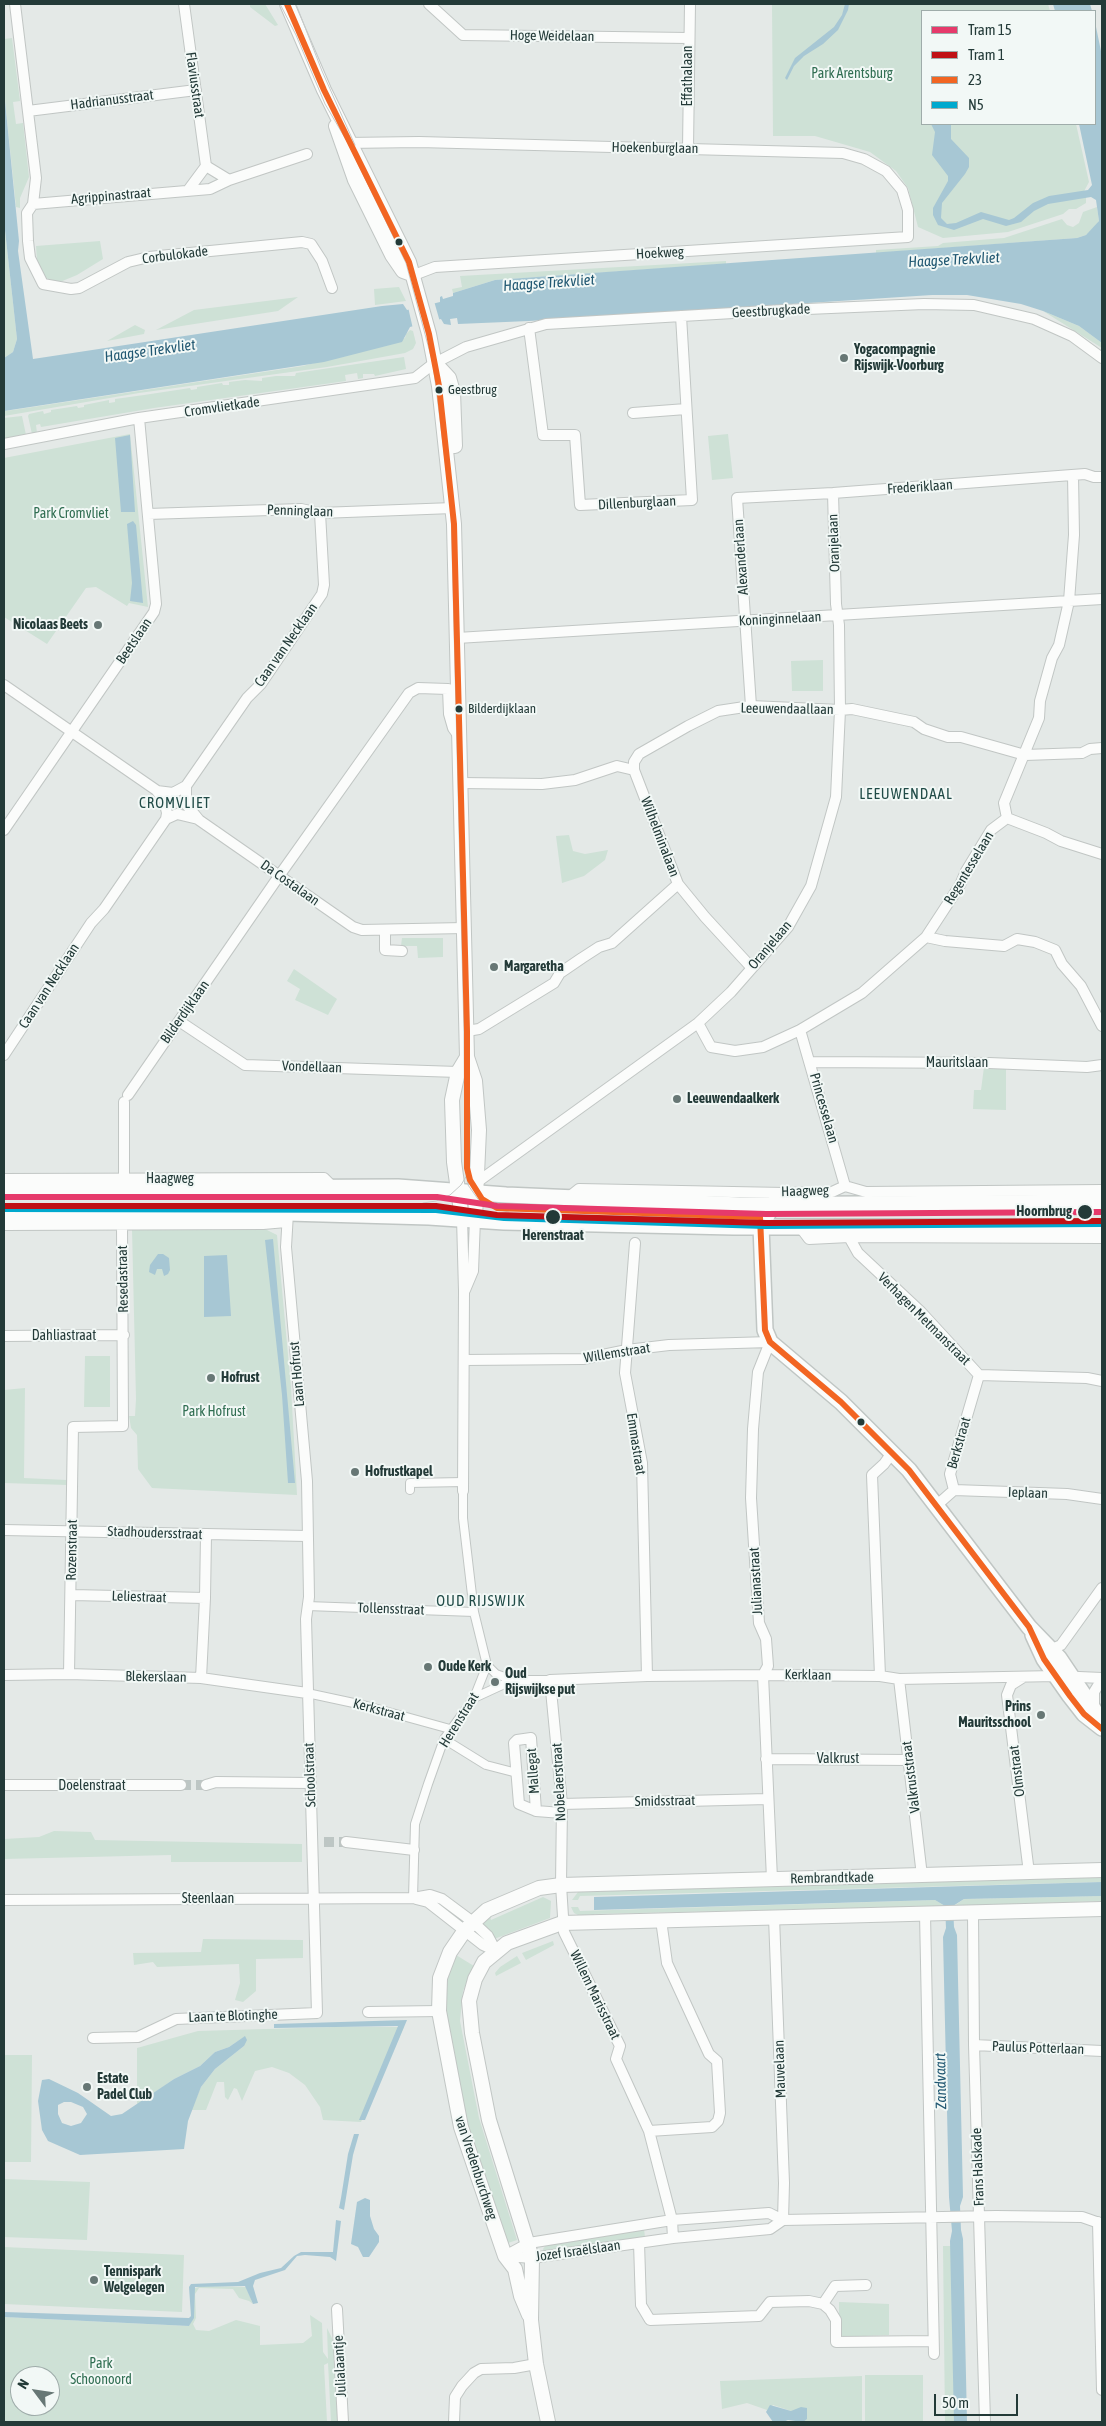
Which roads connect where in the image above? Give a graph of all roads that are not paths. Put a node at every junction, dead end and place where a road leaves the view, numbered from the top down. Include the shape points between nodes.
1 (15, 4) edge
2 (184, 4) edge
3 (429, 4) edge
4 (690, 4) edge
5 (288, 5) edge
6 (688, 38) junction
7 (196, 90) junction
8 (28, 111) junction
9 (347, 143) junction
10 (688, 148) junction
11 (307, 154) dead end
12 (206, 166) junction
13 (229, 180) junction
14 (189, 189) junction
15 (33, 204) junction
16 (908, 237) joint
17 (414, 275) junction
18 (332, 288) dead end
19 (682, 316) junction
20 (528, 328) junction
21 (1102, 358) edge
22 (435, 363) junction
23 (686, 410) junction
24 (633, 413) dead end
25 (139, 418) junction
26 (4, 444) edge
27 (1073, 475) junction
28 (1102, 477) edge
29 (833, 493) junction
30 (737, 498) joint
31 (453, 508) junction
32 (320, 513) junction
33 (148, 514) junction
34 (1102, 599) edge
35 (1069, 601) junction
36 (838, 615) junction
37 (746, 621) junction
38 (457, 638) junction
39 (4, 685) edge
40 (751, 706) junction
41 (840, 710) junction
42 (72, 732) junction
43 (460, 737) junction
44 (1102, 748) edge
45 (1025, 755) junction
46 (634, 770) junction
47 (461, 783) junction
48 (186, 786) junction
49 (156, 790) junction
50 (1007, 818) junction
51 (166, 820) junction
52 (199, 820) junction
53 (4, 830) edge
54 (1102, 854) edge
55 (279, 876) junction
56 (678, 884) junction
57 (464, 928) junction
58 (385, 930) junction
59 (926, 937) junction
60 (402, 951) dead end
61 (751, 967) junction
62 (179, 1021) junction
63 (698, 1023) junction
64 (1102, 1026) edge
65 (800, 1030) junction
66 (467, 1031) junction
67 (4, 1055) edge
68 (467, 1057) junction
69 (811, 1062) junction
70 (1102, 1065) edge
71 (458, 1072) junction
72 (4, 1179) edge
73 (124, 1179) junction
74 (846, 1186) junction
75 (333, 1187) junction
76 (476, 1187) junction
77 (4, 1189) edge
78 (1102, 1190) edge
79 (458, 1191) junction
80 (569, 1197) junction
81 (1102, 1202) edge
82 (774, 1203) junction
83 (740, 1205) junction
84 (4, 1213) edge
85 (287, 1218) junction
86 (468, 1219) junction
87 (4, 1224) edge
88 (122, 1224) junction
89 (761, 1226) junction
90 (800, 1227) junction
91 (1102, 1227) edge
92 (849, 1237) junction
93 (1102, 1238) edge
94 (635, 1243) dead end
95 (124, 1335) junction
96 (4, 1336) edge
97 (770, 1342) junction
98 (627, 1350) junction
99 (464, 1360) junction
100 (979, 1375) junction
101 (1102, 1381) edge
102 (73, 1427) joint
103 (892, 1453) junction
104 (463, 1487) junction
105 (410, 1490) dead end
106 (954, 1490) junction
107 (1102, 1499) edge
108 (937, 1505) junction
109 (4, 1530) edge
110 (72, 1530) junction
111 (206, 1534) junction
112 (307, 1536) junction
113 (1102, 1588) edge
114 (72, 1595) junction
115 (205, 1598) junction
116 (307, 1606) junction
117 (474, 1612) junction
118 (1029, 1627) junction
119 (1052, 1649) junction
120 (486, 1665) junction
121 (69, 1674) junction
122 (4, 1675) edge
123 (763, 1675) junction
124 (647, 1676) junction
125 (880, 1676) junction
126 (1056, 1676) junction
127 (1072, 1677) junction
128 (201, 1678) junction
129 (1023, 1678) junction
130 (900, 1679) junction
131 (1102, 1679) edge
132 (513, 1680) junction
133 (550, 1680) junction
134 (307, 1693) junction
135 (474, 1698) junction
136 (1094, 1710) junction
137 (1102, 1728) edge
138 (450, 1729) junction
139 (444, 1739) junction
140 (766, 1758) junction
141 (909, 1760) junction
142 (517, 1773) junction
143 (309, 1783) junction
144 (4, 1785) edge
145 (181, 1785) tunnel mouth
146 (206, 1785) tunnel mouth
147 (768, 1799) junction
148 (562, 1808) junction
149 (536, 1811) junction
150 (313, 1842) junction
151 (324, 1842) tunnel mouth
152 (346, 1842) tunnel mouth
153 (414, 1850) junction
154 (1102, 1870) edge
155 (1029, 1873) junction
156 (922, 1876) junction
157 (772, 1880) junction
158 (561, 1885) junction
159 (413, 1898) junction
160 (314, 1899) junction
161 (4, 1900) edge
162 (1102, 1909) edge
163 (973, 1913) junction
164 (925, 1914) junction
165 (774, 1917) junction
166 (661, 1920) junction
167 (562, 1923) junction
168 (469, 1926) junction
169 (496, 1951) junction
170 (439, 2011) junction
171 (368, 2012) dead end
172 (317, 2013) joint
173 (93, 2038) dead end
174 (974, 2046) junction
175 (1102, 2051) edge
176 (649, 2131) junction
177 (933, 2217) junction
178 (976, 2218) junction
179 (672, 2220) junction
180 (783, 2220) junction
181 (1101, 2221) edge
182 (673, 2238) junction
183 (529, 2243) junction
184 (639, 2243) junction
185 (505, 2256) junction
186 (532, 2258) junction
187 (866, 2285) dead end
188 (823, 2304) junction
189 (337, 2309) dead end
190 (531, 2320) junction
191 (932, 2340) junction
192 (934, 2354) dead end
193 (536, 2364) junction
194 (1102, 2390) edge
195 (343, 2422) edge
196 (454, 2422) edge
197 (548, 2422) edge
198 (985, 2422) edge

1 - 8 street, Corbulokade
2 - 7 street, Flaviusstraat
3 - 6 street, Hoge Weidelaan via 463,35
4 - 6 street, Effathalaan
5 - 9 street via 336,116 336,125
6 - 10 street, Effathalaan
7 - 8 street, Hadrianusstraat
7 - 12 street, Flaviusstraat
8 - 15 street, Corbulokade via 36,178
9 - 10 street, Hoekenburglaan
9 - 17 street via 358,186 392,254 403,271
10 - 16 street, Hoekenburglaan via 828,151 864,158 886,171 902,190 908,210
11 - 13 street, Agrippinastraat
12 - 13 street
12 - 14 street
13 - 14 street, Agrippinastraat via 210,189
14 - 15 street, Agrippinastraat
15 - 18 street, Corbulokade via 27,213 29,252 43,284 80,288 128,262 149,256 302,242 311,244 322,261
16 - 17 street, Hoekweg via 435,267
17 - 22 street
19 - 20 street, Geestbrugkade via 546,324
19 - 21 street, Geestbrugkade via 924,304 974,305 1034,319 1072,336
19 - 23 street, Dillenburglaan
20 - 22 street, Geestbrugkade via 466,348
20 - 23 street, Dillenburglaan via 543,435 575,435 580,505 692,500
22 - 25 street, Cromvlietkade via 416,378
22 - 31 street via 449,378 453,392 456,460
23 - 24 street
25 - 26 street, Cromvlietkade
25 - 33 street, Beetslaan
27 - 28 street, Frederiklaan
27 - 29 street, Frederiklaan
27 - 35 street via 1074,535
29 - 30 street, Frederiklaan
29 - 36 street, Oranjelaan
30 - 37 street, Alexanderlaan
31 - 32 street, Penninglaan
31 - 38 street
32 - 33 street, Penninglaan via 301,508
32 - 48 street, Caan van Necklaan via 322,594
33 - 42 street, Beetslaan via 154,612
34 - 35 street, Koninginnelaan
35 - 36 street, Koninginnelaan
35 - 45 street via 1059,645 1040,701 1039,718
36 - 37 street, Koninginnelaan
36 - 41 street, Oranjelaan
37 - 38 street, Koninginnelaan
37 - 40 street, Alexanderlaan
38 - 43 street
39 - 42 street
40 - 41 street, Leeuwendaallaan
40 - 46 street, Leeuwendaallaan via 718,711 688,726 639,754
41 - 45 street, Leeuwendaallaan via 852,709 914,722 948,737
41 - 61 street, Oranjelaan via 836,798 810,886 788,927
42 - 49 street
42 - 53 street, Beetslaan
43 - 47 street
43 - 55 street, Bilderdijklaan via 450,719 448,689 418,688 409,693
44 - 45 street, Leeuwendaallaan via 1082,753
45 - 50 street via 1004,803
46 - 47 street via 618,766 575,780 542,784
46 - 56 street, Wilhelminalaan
47 - 57 street
48 - 49 street via 173,793
48 - 52 street, Da Costalaan via 186,804
49 - 51 street via 166,803
50 - 54 street
50 - 59 street, Regentesselaan via 991,830
51 - 52 street, Da Costalaan via 179,814
51 - 67 street, Caan van Necklaan via 85,931
52 - 55 street, Da Costalaan
55 - 58 street, Da Costalaan via 353,927
55 - 62 street, Bilderdijklaan
56 - 61 street, Wilhelminalaan
56 - 66 street via 612,943 599,947 560,974 554,983 479,1029
57 - 58 street, Da Costalaan
57 - 66 street
58 - 60 street via 385,950
59 - 64 street via 1004,946 1017,939 1054,950 1081,986
59 - 65 street, Regentesselaan via 862,993
61 - 63 street, Oranjelaan via 732,992
62 - 71 street, Vondellaan via 245,1064
62 - 73 street, Bilderdijklaan via 126,1098
63 - 65 street, Regentesselaan via 711,1047 735,1051 763,1047
63 - 76 street, Oranjelaan
65 - 69 street, Princesselaan
66 - 68 street
68 - 71 street
68 - 76 street via 475,1080
69 - 70 street, Mauritslaan via 989,1063 1087,1068
69 - 74 street, Princesselaan
71 - 79 street via 452,1100
72 - 73 street, Haagweg
73 - 75 street, Haagweg via 324,1178
74 - 78 street, Haagweg via 866,1192
74 - 80 street, Haagweg via 832,1192 579,1188
75 - 77 main road, Haagweg
75 - 79 main road, Haagweg
76 - 79 main road, Haagweg
76 - 80 main road, Haagweg
76 - 86 street
79 - 86 street
80 - 83 main road, Haagweg
81 - 82 main road, Haagweg
82 - 83 main road, Haagweg
82 - 89 main road
83 - 89 main road
84 - 85 main road
85 - 86 main road
85 - 88 street via 263,1224
85 - 112 street, Laan Hofrust via 286,1247 307,1482
86 - 89 main road
86 - 99 street
87 - 88 street
88 - 95 street, Resedastraat
89 - 90 main road
89 - 97 main road via 765,1330
90 - 91 main road
90 - 92 street via 809,1239
92 - 93 street
92 - 100 street, Verhagen Metmanstraat via 858,1253 921,1312
94 - 98 street, Emmastraat
95 - 96 street, Dahliastraat
95 - 102 street, Resedastraat via 123,1426
97 - 98 street, Willemstraat via 669,1345
97 - 103 main road via 834,1396
97 - 123 street, Julianastraat via 758,1372 751,1498 758,1623 766,1639 768,1666
98 - 99 street, Willemstraat via 583,1359
98 - 124 street, Emmastraat via 625,1373 642,1463
99 - 104 street
100 - 101 street, Verhagen Metmanstraat
100 - 106 street, Berkstraat via 950,1474
102 - 110 street, Rozenstraat
103 - 108 main road
103 - 125 street via 872,1475
104 - 105 street via 410,1483
104 - 117 street via 463,1518
106 - 107 street, Ieplaan via 1066,1494
106 - 108 street, Berkstraat
108 - 118 main road
109 - 110 street, Stadhoudersstraat
110 - 111 street, Stadhoudersstraat
110 - 114 street, Rozenstraat
111 - 112 street, Stadhoudersstraat
111 - 115 street
112 - 116 street, Schoolstraat
113 - 119 street via 1061,1645
114 - 115 street, Leliestraat
114 - 121 street, Rozenstraat
115 - 128 street
116 - 117 street, Tollensstraat
116 - 134 street, Schoolstraat
117 - 120 street
118 - 119 main road
118 - 126 main road
119 - 127 main road
120 - 132 street, Kerklaan via 496,1674
120 - 135 street, Herenstraat
121 - 122 street, Blekerslaan
121 - 128 street, Blekerslaan
123 - 124 street, Kerklaan
123 - 125 street, Kerklaan
123 - 140 street, Julianastraat
124 - 133 street, Kerklaan
125 - 130 street, Kerklaan
126 - 127 street, Kerklaan
126 - 129 street, Kerklaan
126 - 137 main road via 1084,1714
127 - 131 street, Kerklaan
127 - 136 main road
128 - 134 street, Blekerslaan
129 - 130 street, Kerklaan
129 - 155 street, Olmstraat via 1011,1685 1007,1695
130 - 141 street, Valkruststraat
131 - 136 street, Kerklaan via 1094,1692
132 - 133 street, Kerklaan
132 - 135 street, Kerklaan
133 - 148 street, Nobelaerstraat
134 - 138 street, Kerkstraat
134 - 143 street, Schoolstraat
135 - 138 street, Herenstraat
136 - 137 main road
138 - 139 street, Herenstraat
139 - 142 street via 486,1765
139 - 153 street, Herenstraat via 415,1824
140 - 141 street, Valkrust
140 - 147 street, Julianastraat
141 - 156 street, Valkruststraat
142 - 149 street, Mallegat via 519,1804
142 - 149 street, Mallegat via 514,1743 531,1738
143 - 146 street via 216,1782
143 - 150 street, Schoolstraat
144 - 145 street, Doelenstraat
147 - 148 street, Smidsstraat
147 - 157 street, Julianastraat
148 - 149 street, Mallegat
148 - 158 street, Nobelaerstraat
150 - 151 street
150 - 160 street, Schoolstraat
152 - 153 street
153 - 159 street, Herenstraat
154 - 155 street, Rembrandtkade
155 - 156 street, Rembrandtkade
156 - 157 street, Rembrandtkade
157 - 158 street, Rembrandtkade
158 - 167 street, Nobelaerstraat
158 - 168 street, Rembrandtkade via 539,1888 487,1910
159 - 160 street, Steenlaan
159 - 168 street, Steenlaan via 437,1897
160 - 161 street, Steenlaan
160 - 172 street, Schoolstraat
162 - 163 street
163 - 164 street
163 - 174 street, Frans Halskade
164 - 165 street
164 - 177 street
165 - 166 street
165 - 180 street, Mauvelaan
166 - 167 street
166 - 176 street via 667,1963 709,2054 717,2061 720,2113 718,2122 712,2127
167 - 169 street via 507,1943
167 - 176 street, Willem Marisstraat via 620,2046 616,2059
168 - 169 street, Steenlaan via 488,1936
168 - 170 street, van Vredenburchweg via 444,1965 438,1995
169 - 183 street, van Vredenburchweg via 484,1962 475,1979 470,2001 472,2033 489,2120
170 - 171 street
170 - 185 street, van Vredenburchweg via 461,2127
172 - 173 street, Laan te Blotinghe via 176,2019 138,2037
174 - 175 street, Paulus Potterlaan
174 - 178 street, Frans Halskade
176 - 179 street, Willem Marisstraat
177 - 178 street, Jozef Israëlslaan
177 - 180 street, Jozef Israëlslaan
177 - 191 street
178 - 181 street, Jozef Israëlslaan via 1082,2217
178 - 198 street, Frans Halskade
179 - 180 street, Jozef Israëlslaan via 769,2214
179 - 182 street, Willem Marisstraat
179 - 183 street, Jozef Israëlslaan
180 - 182 street, Jozef Israëlslaan via 770,2229
181 - 194 street
182 - 184 street, Jozef Israëlslaan
183 - 185 street, Jozef Israëlslaan
183 - 186 street, van Vredenburchweg
184 - 186 street, Jozef Israëlslaan
184 - 188 street via 641,2305 650,2320 759,2316 770,2302
185 - 186 street, Jozef Israëlslaan
185 - 190 street, van Vredenburchweg via 515,2269
186 - 190 street, van Vredenburchweg
187 - 188 street via 835,2286
188 - 191 street via 836,2320 836,2342
189 - 195 street, Julialaantje
190 - 193 street, van Vredenburchweg
191 - 192 street
193 - 196 street via 481,2369 474,2373 455,2397
193 - 197 street, van Vredenburchweg

